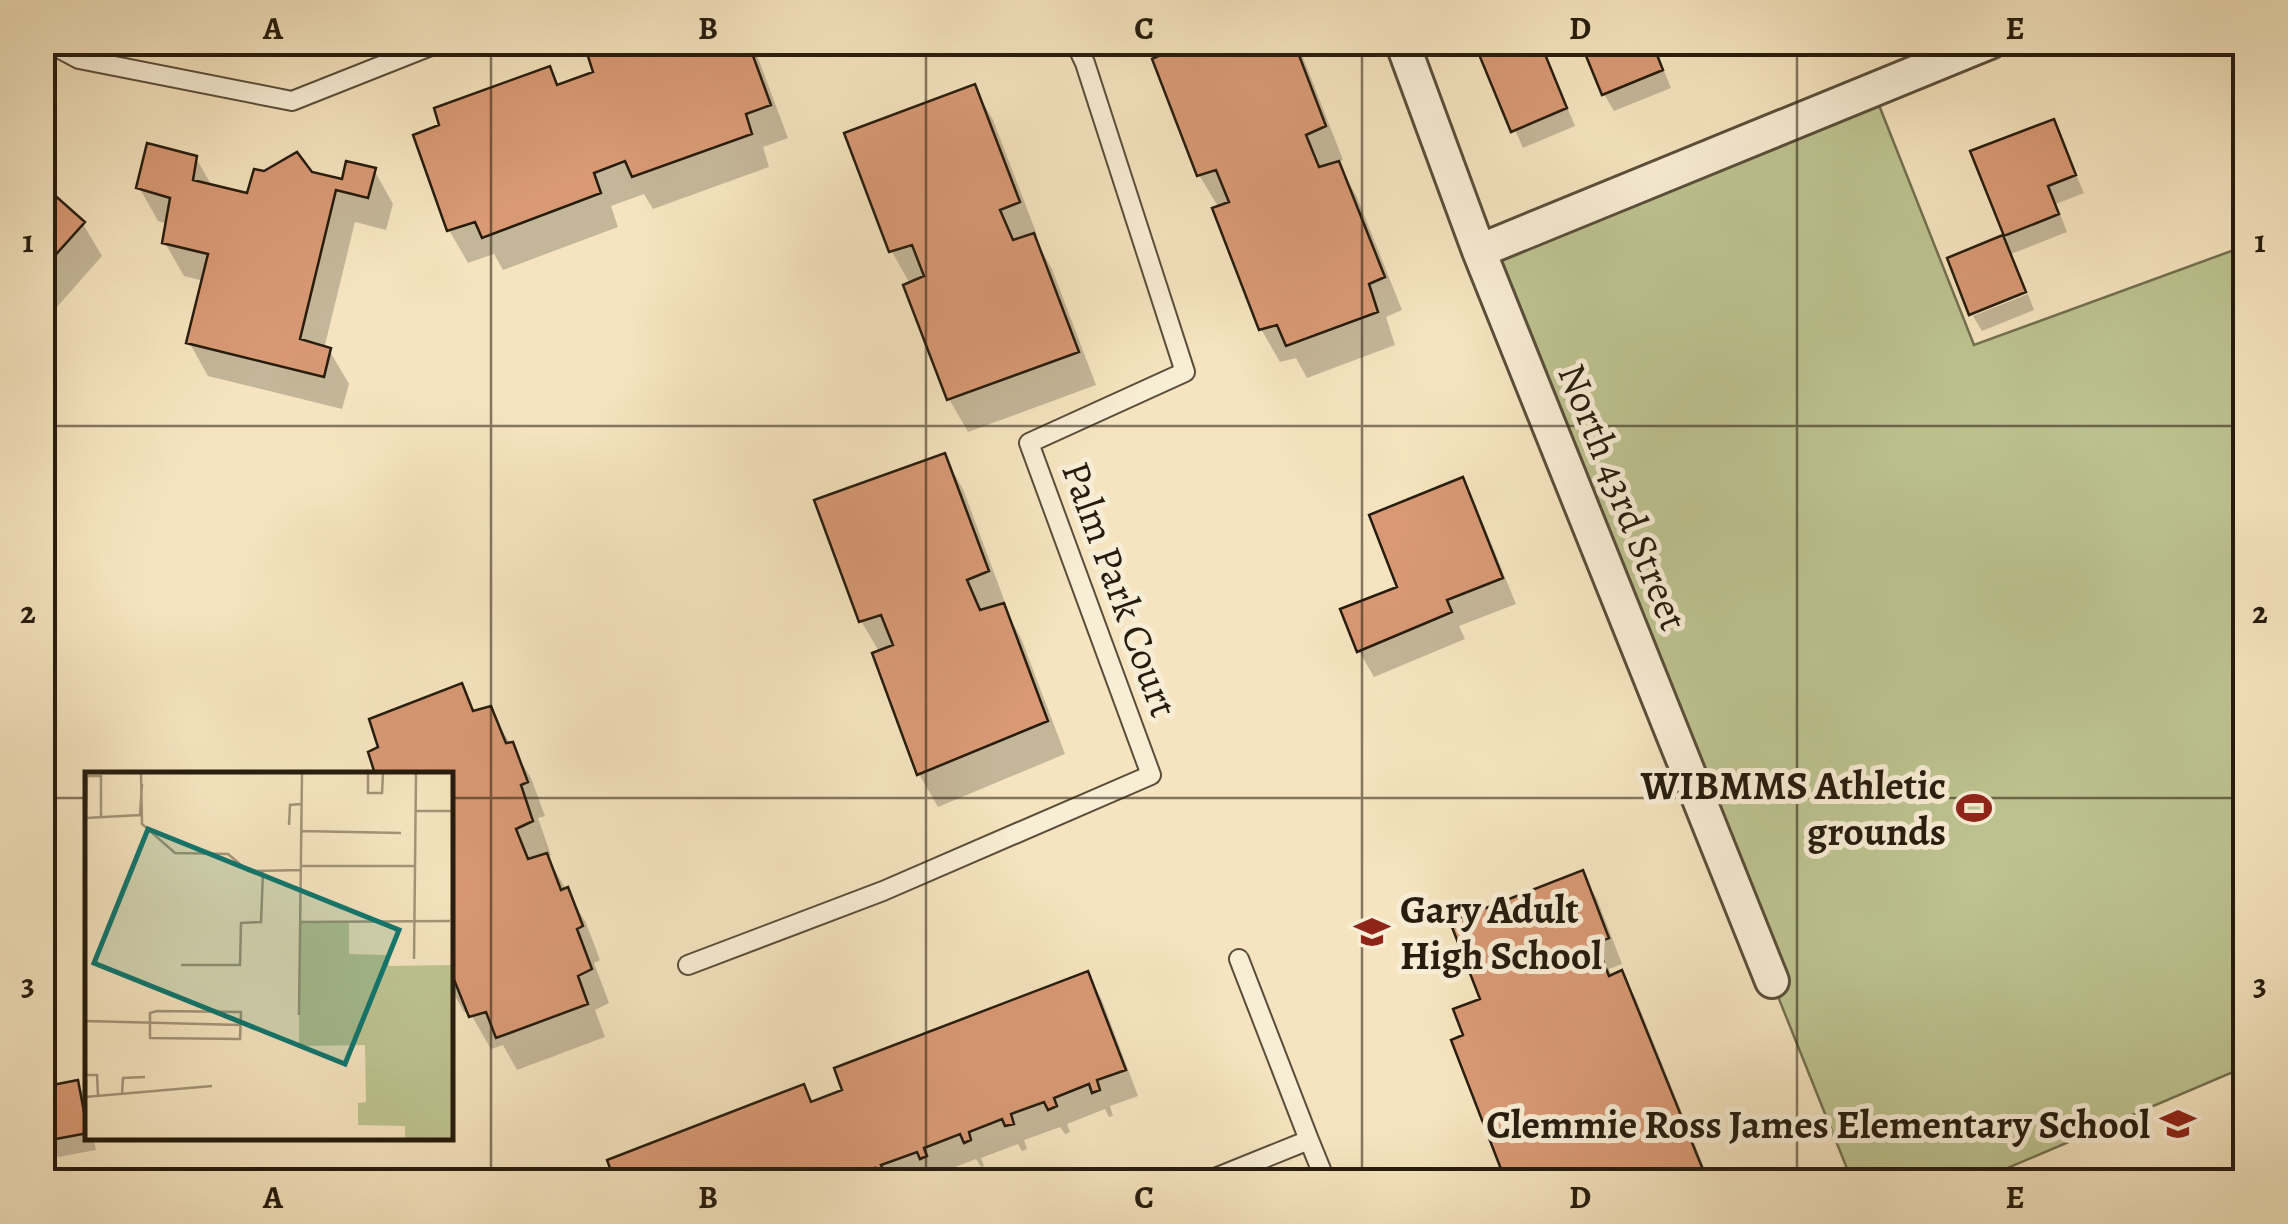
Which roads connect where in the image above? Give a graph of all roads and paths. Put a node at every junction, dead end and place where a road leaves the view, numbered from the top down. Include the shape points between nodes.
1 (47, 42) edge
2 (441, 42) edge
3 (1076, 42) edge
4 (1402, 42) edge
5 (1990, 42) edge
6 (1479, 251) junction
7 (1239, 959) dead end
8 (688, 965) dead end
9 (1772, 981) dead end
10 (1309, 1140) junction
11 (1205, 1182) edge
12 (1326, 1182) edge

1 - 2 lane via 79,59 292,100
3 - 8 lane, Palm Park Court via 1185,372 1029,443 1151,776 883,891
4 - 6 street, North 43rd Street
5 - 6 street
6 - 9 street, North 43rd Street
7 - 10 lane
10 - 11 lane
10 - 12 lane

